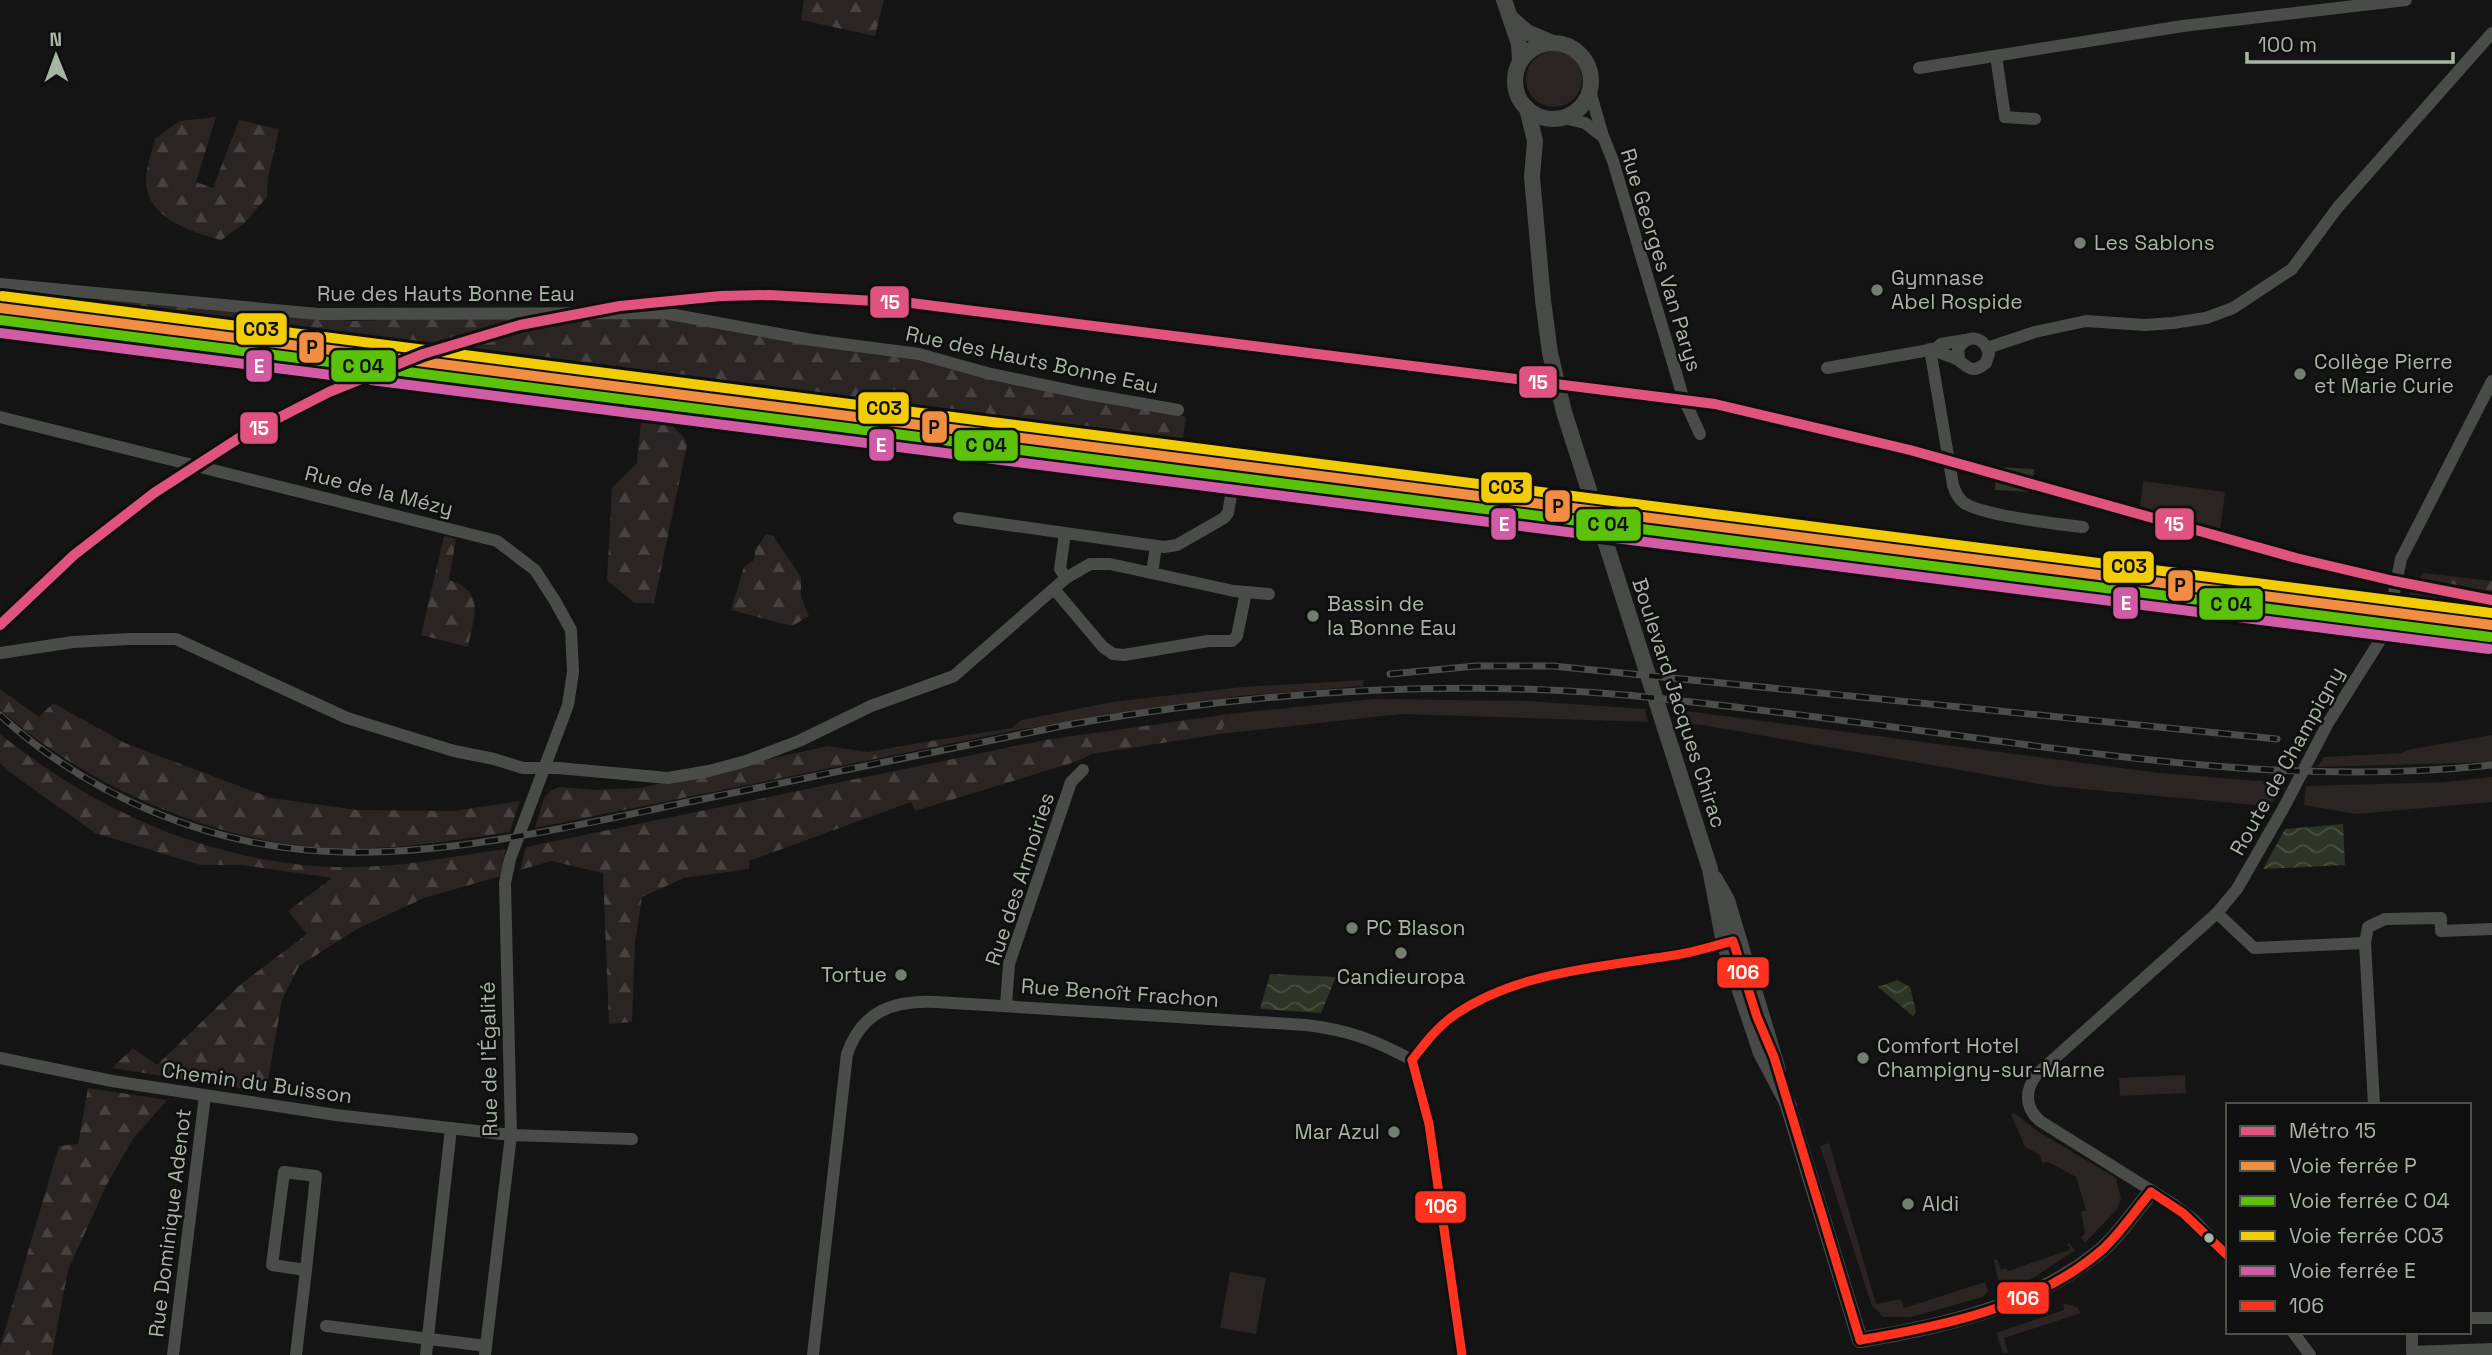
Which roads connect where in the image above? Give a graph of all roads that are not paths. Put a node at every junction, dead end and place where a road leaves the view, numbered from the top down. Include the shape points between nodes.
1 (1504, 0) edge
2 (2406, 0) edge
3 (1511, 18) junction
4 (2492, 33) edge
5 (1552, 43) junction
6 (1996, 56) junction
7 (1520, 62) junction
8 (1919, 68) dead end
9 (1590, 91) junction
10 (1527, 108) junction
11 (1559, 118) junction
12 (2035, 119) dead end
13 (1603, 136) junction
14 (1535, 141) junction
15 (0, 284) edge
16 (1965, 340) junction
17 (1987, 348) junction
18 (1933, 349) junction
19 (1959, 359) junction
20 (1827, 368) dead end
21 (2492, 382) edge
22 (1178, 410) dead end
23 (0, 417) edge
24 (1700, 433) dead end
25 (1231, 496) dead end
26 (958, 518) dead end
27 (2083, 527) dead end
28 (1065, 533) junction
29 (1156, 546) junction
30 (1152, 573) junction
31 (1066, 578) junction
32 (1054, 589) junction
33 (1246, 592) junction
34 (1269, 594) dead end
35 (0, 653) edge
36 (546, 768) junction
37 (1083, 770) dead end
38 (2217, 913) junction
39 (2492, 929) edge
40 (1731, 939) junction
41 (2365, 943) junction
42 (1752, 1004) junction
43 (1006, 1005) junction
44 (1774, 1057) junction
45 (0, 1058) edge
46 (1412, 1060) junction
47 (205, 1096) junction
48 (2374, 1103) edge
49 (1788, 1106) junction
50 (450, 1128) junction
51 (511, 1135) junction
52 (632, 1139) dead end
53 (2151, 1192) junction
54 (2226, 1254) edge
55 (306, 1270) junction
56 (2471, 1318) edge
57 (2492, 1318) edge
58 (326, 1326) dead end
59 (2294, 1334) edge
60 (2412, 1334) edge
61 (428, 1339) junction
62 (2492, 1349) edge
63 (486, 1350) edge
64 (173, 1355) edge
65 (296, 1355) edge
66 (426, 1355) edge
67 (813, 1355) edge
68 (1462, 1355) edge
69 (2310, 1355) edge

1 - 3 main road, Boulevard Jacques Chirac
2 - 6 street via 2183,26
3 - 5 main road via 1537,38
3 - 7 main road, Boulevard Jacques Chirac
4 - 17 street via 2338,207 2292,269 2233,308 2173,323 2085,321
5 - 7 main road via 1534,48
5 - 9 main road via 1569,46 1582,55 1590,69
6 - 8 street
6 - 12 street via 2005,117
7 - 10 main road, Boulevard Jacques Chirac via 1516,90
9 - 11 main road via 1582,106
9 - 13 street, Rue Georges Van Parys
10 - 11 main road via 1542,117
10 - 14 main road, Boulevard Jacques Chirac
11 - 13 street, Rue Georges Van Parys via 1586,123
11 - 14 main road via 1543,127
13 - 24 street, Rue Georges Van Parys via 1683,397
14 - 40 main road, Boulevard Jacques Chirac via 1532,177 1543,300 1564,412 1710,869 1727,900
15 - 22 street, Rue des Hauts Bonne Eau via 318,314 664,313 919,355
16 - 17 street via 1980,339
16 - 18 street
16 - 19 street via 1958,349
17 - 19 street via 1986,363 1977,368 1966,367
18 - 19 street
18 - 20 street
18 - 27 street via 1958,497 1978,509
21 - 38 street, Route de Champigny via 2401,559 2386,631 2328,723 2237,889
23 - 36 street, Rue de la Mézy via 497,541 535,570 571,630 573,673 568,705
25 - 29 street via 1224,519 1177,545
26 - 28 street
28 - 29 street
28 - 31 street via 1060,569
29 - 30 street
30 - 31 street via 1099,562
30 - 33 street
31 - 32 street
32 - 33 street via 1102,647 1124,655 1232,641
32 - 36 street via 954,676 871,706 746,761 668,778
33 - 34 street
35 - 36 street via 73,642 176,639 347,718 523,768
36 - 51 street, Rue de l'Égalité via 505,883
37 - 43 street, Rue des Armoiries via 1071,782 1009,964
38 - 41 street via 2254,948
38 - 53 street, Route de Champigny via 2037,1074 2027,1098 2029,1109 2040,1121
39 - 41 street via 2441,931 2441,918 2385,919 2368,928
40 - 42 main road, Boulevard Jacques Chirac
40 - 44 main road
40 - 46 street via 1698,950 1525,981 1490,993 1436,1031
41 - 48 street
42 - 44 main road
42 - 49 main road via 1761,1053
43 - 46 street, Rue Benoît Frachon via 1334,1028 1364,1036
43 - 67 street, Rue Benoît Frachon via 901,1003 865,1023 853,1038 847,1054
44 - 49 main road
45 - 47 street, Chemin du Buisson
46 - 68 street via 1429,1124
47 - 50 street, Chemin du Buisson
47 - 64 street, Rue Dominique Adenot
49 - 53 main road via 1860,1340 1913,1331 2050,1286 2096,1255
50 - 51 street, Chemin du Buisson
50 - 61 street
51 - 52 street, Chemin du Buisson
51 - 63 street, Rue de l'Égalité
53 - 54 street via 2194,1220
55 - 55 street via 272,1265 284,1172 316,1176
55 - 65 street
56 - 57 street
58 - 61 street
59 - 69 street
60 - 62 street via 2412,1352
61 - 63 street
61 - 66 street

